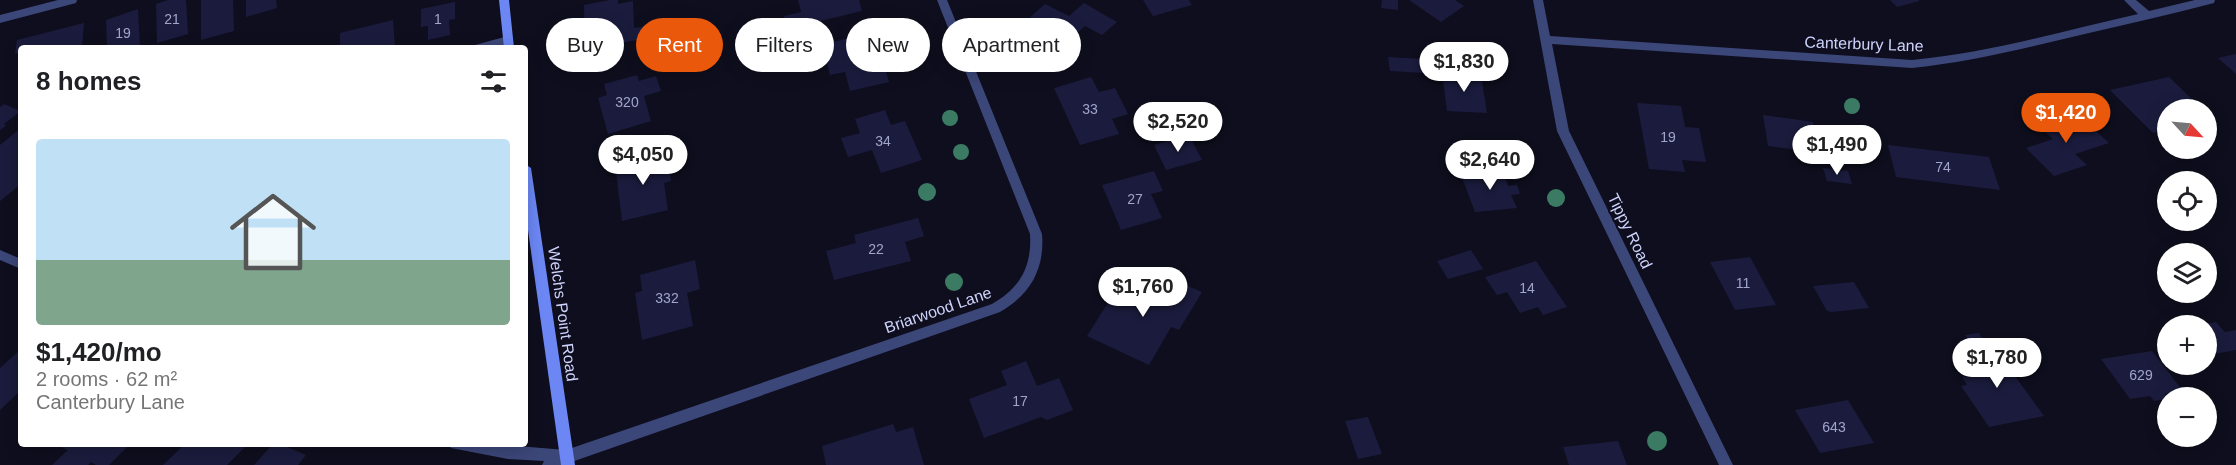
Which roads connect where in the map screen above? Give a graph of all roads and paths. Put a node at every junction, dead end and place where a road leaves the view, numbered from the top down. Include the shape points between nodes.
1 (72, 0) edge
2 (504, 0) edge
3 (942, 0) edge
4 (1538, 0) edge
5 (2129, 0) edge
6 (2210, 0) edge
7 (2148, 16) junction
8 (0, 19) edge
9 (1546, 40) junction
10 (508, 44) edge
11 (528, 189) edge
12 (0, 255) edge
13 (18, 263) edge
14 (473, 447) edge
15 (567, 460) edge
16 (549, 465) edge
17 (1726, 465) edge

1 - 8 street
2 - 10 street
3 - 15 street, Briarwood Lane via 1036,234 1036,262 1018,294 996,308
4 - 9 street, Tippy Road
5 - 7 street
6 - 7 street, Canterbury Lane
7 - 9 street, Canterbury Lane via 2002,50 1912,64
9 - 17 street, Tippy Road via 1563,131
11 - 15 street, Welchs Point Road
12 - 13 street
14 - 15 street
15 - 16 street

